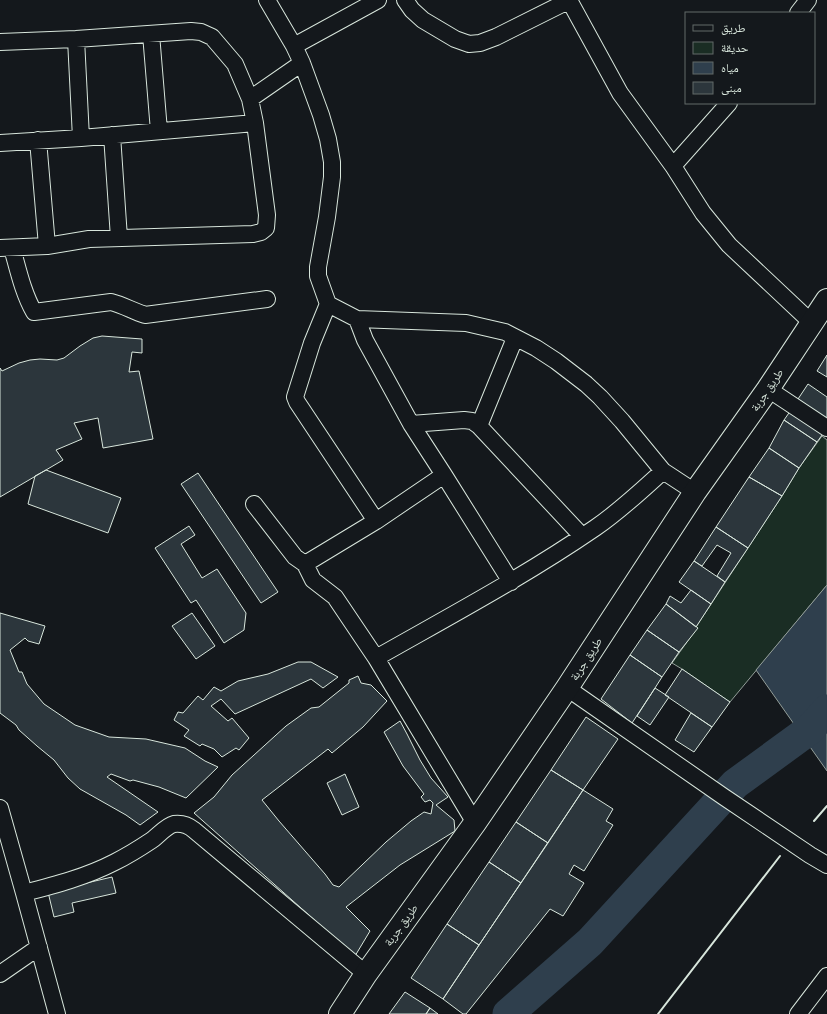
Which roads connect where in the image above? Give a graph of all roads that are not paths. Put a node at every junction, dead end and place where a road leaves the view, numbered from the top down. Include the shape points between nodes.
1 (267, 0) edge
2 (378, 0) edge
3 (405, 0) edge
4 (569, 0) edge
5 (808, 0) edge
6 (799, 12) edge
7 (151, 34) junction
8 (76, 39) junction
9 (0, 42) edge
10 (294, 46) junction
11 (302, 63) junction
12 (250, 98) junction
13 (728, 104) edge
14 (255, 123) junction
15 (159, 131) junction
16 (112, 135) junction
17 (81, 138) junction
18 (38, 140) junction
19 (0, 142) edge
20 (673, 166) junction
21 (120, 238) junction
22 (46, 246) junction
23 (6, 248) edge
24 (267, 299) dead end
25 (827, 300) edge
26 (328, 304) junction
27 (357, 319) junction
28 (812, 323) junction
29 (515, 338) junction
30 (768, 388) junction
31 (411, 424) junction
32 (479, 426) junction
33 (827, 428) edge
34 (663, 471) junction
35 (444, 475) junction
36 (695, 492) junction
37 (254, 504) dead end
38 (376, 521) junction
39 (582, 536) junction
40 (304, 564) junction
41 (511, 582) junction
42 (376, 658) junction
43 (567, 688) junction
44 (0, 808) edge
45 (476, 823) junction
46 (827, 865) edge
47 (24, 893) junction
48 (38, 947) junction
49 (0, 974) edge
50 (366, 974) junction
51 (827, 976) edge
52 (57, 1014) edge
53 (340, 1014) edge
54 (798, 1014) edge

1 - 10 street
2 - 10 street
3 - 4 street via 423,20 455,39 469,44 480,44
4 - 20 street via 620,93
5 - 6 street
7 - 8 street
7 - 12 street via 191,31 212,37 235,64
7 - 15 street
8 - 9 street
8 - 17 street
10 - 11 street
11 - 12 street
11 - 26 street via 321,115 332,162 328,209 318,267 318,276
12 - 14 street
13 - 20 street
14 - 15 street
14 - 21 street via 267,215 266,228 253,234
15 - 16 street
16 - 17 street
16 - 21 street
17 - 18 street
18 - 19 street
18 - 22 street
20 - 28 street via 703,213 729,245
21 - 22 street via 89,239
22 - 23 street
23 - 24 street via 34,312 111,302 144,315
25 - 28 main road, طريق جربة
26 - 27 street
26 - 38 street via 312,343 295,397
27 - 29 street via 466,323 505,332
27 - 31 street via 365,340
28 - 30 main road, طريق جربة
29 - 32 street
29 - 34 street via 536,348 586,384 622,421
30 - 33 street
30 - 36 main road, طريق جربة
31 - 32 street via 464,420 472,421
31 - 35 street
32 - 39 street
34 - 36 street
34 - 39 street via 633,499
35 - 38 street
35 - 41 street
36 - 43 main road, طريق جربة
37 - 40 street via 295,557
38 - 40 street
39 - 41 street
40 - 42 street via 313,580 335,597
41 - 42 street
42 - 45 street
43 - 45 main road, طريق جربة
43 - 46 street
44 - 47 street
45 - 50 main road, طريق جربة
47 - 48 street
47 - 50 street via 69,881 115,862 166,828 181,824 188,826
48 - 49 street
48 - 52 street
50 - 53 main road, طريق جربة
51 - 54 street

